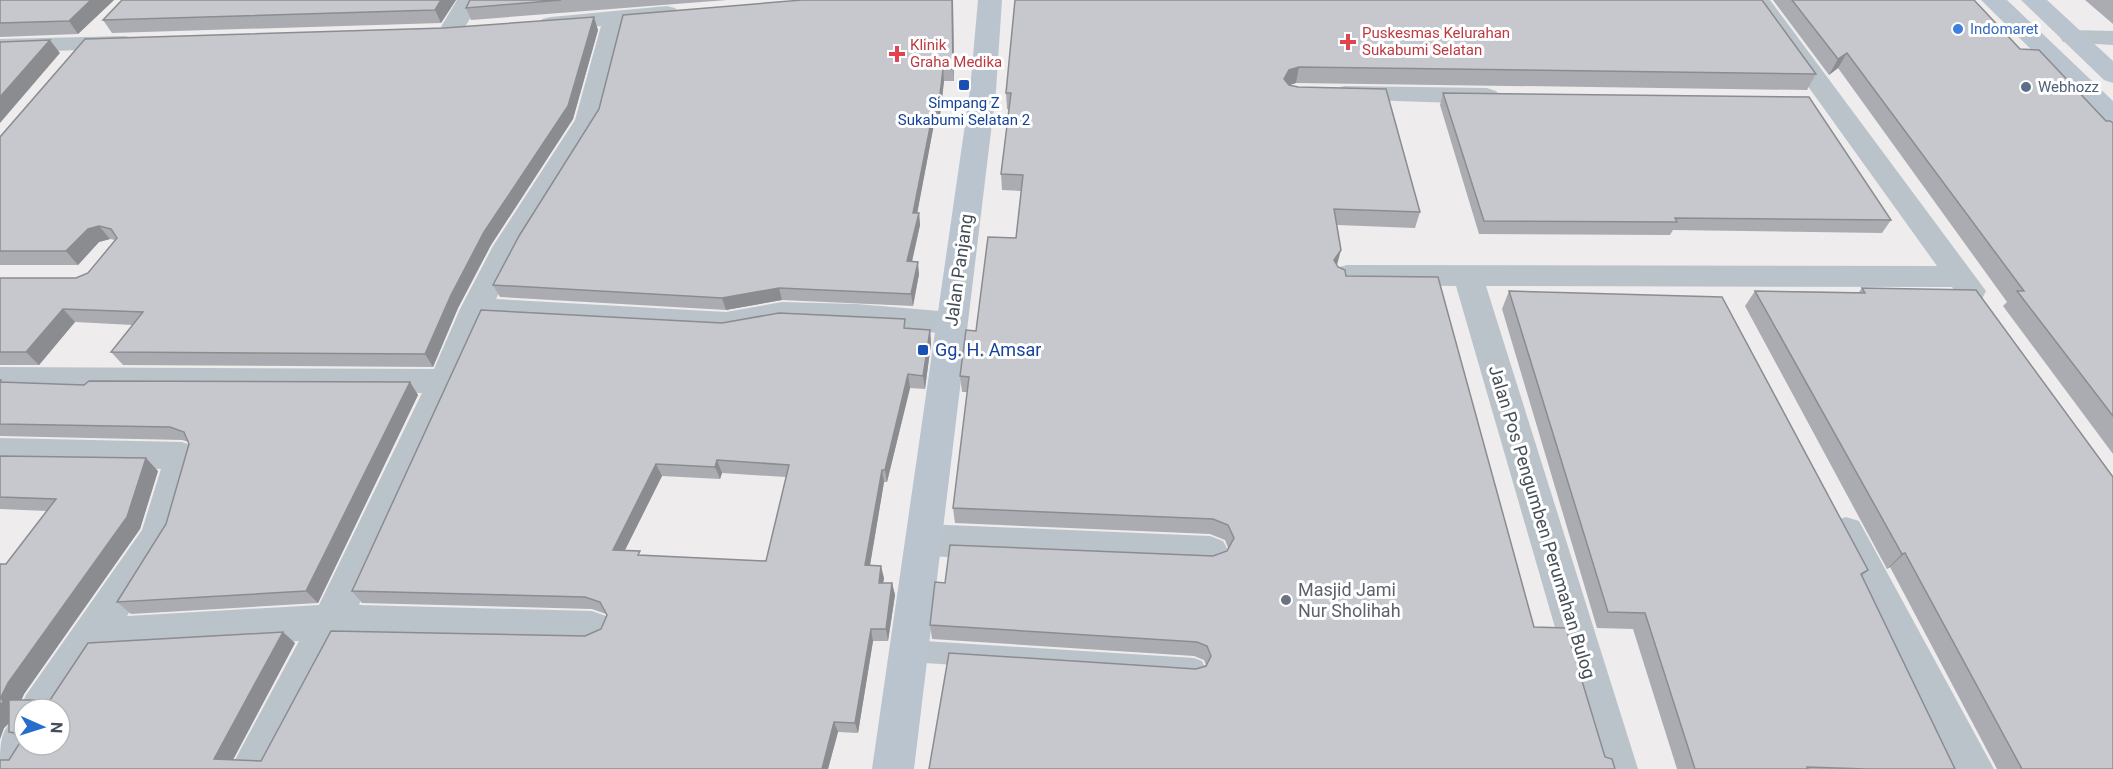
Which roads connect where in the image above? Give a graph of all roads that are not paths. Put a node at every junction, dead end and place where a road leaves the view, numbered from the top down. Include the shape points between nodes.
1 (470, 0) edge
2 (990, 0) edge
3 (1758, 0) edge
4 (1994, 0) edge
5 (2032, 0) edge
6 (632, 12) edge
7 (684, 12) edge
8 (107, 22) edge
9 (532, 25) edge
10 (450, 31) edge
11 (2072, 37) junction
12 (2113, 38) edge
13 (144, 42) edge
14 (85, 44) junction
15 (0, 46) edge
16 (62, 71) edge
17 (2113, 75) edge
18 (1320, 94) edge
19 (1510, 96) edge
20 (1796, 99) edge
21 (1831, 100) junction
22 (2113, 115) edge
23 (1347, 275) edge
24 (1468, 276) junction
25 (1709, 276) junction
26 (1961, 277) junction
27 (1726, 308) edge
28 (476, 309) junction
29 (1989, 315) edge
30 (951, 323) junction
31 (0, 379) edge
32 (444, 381) junction
33 (0, 452) edge
34 (1832, 507) edge
35 (924, 540) junction
36 (1210, 552) dead end
37 (329, 622) junction
38 (592, 628) dead end
39 (92, 635) junction
40 (909, 651) junction
41 (1194, 669) edge
42 (48, 697) edge
43 (251, 769) edge
44 (893, 769) edge
45 (1617, 769) edge
46 (1973, 769) edge

1 - 10 street
2 - 30 street, Jalan Panjang via 983,90
3 - 21 street
4 - 22 street
5 - 11 street
6 - 7 street
6 - 9 street
6 - 28 street via 588,120 508,246
8 - 14 street
11 - 12 street
11 - 17 street
13 - 14 street
14 - 15 street
14 - 16 street
18 - 19 street
20 - 21 street
21 - 26 street
23 - 24 street
24 - 25 street
24 - 45 street, Jalan Pos Pengumben Perumahan Bulog
25 - 26 street
25 - 27 street
26 - 29 street
28 - 30 street via 726,322 782,313
28 - 32 street
30 - 35 street, Jalan Panjang
31 - 32 street
32 - 37 street
33 - 39 street via 182,456 159,536
34 - 46 street
35 - 36 street
35 - 40 street, Jalan Panjang
37 - 38 street
37 - 39 street
37 - 43 street
39 - 42 street
40 - 41 lane
40 - 44 street, Jalan Panjang

